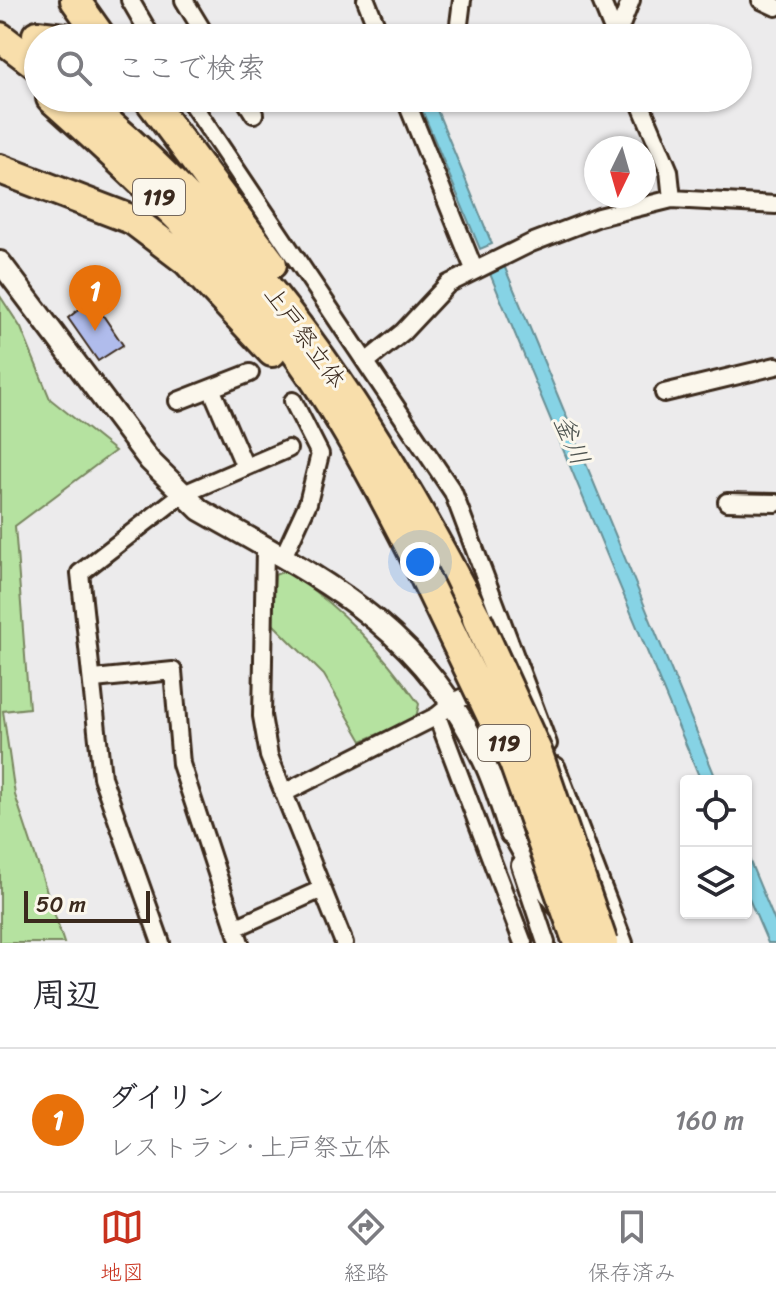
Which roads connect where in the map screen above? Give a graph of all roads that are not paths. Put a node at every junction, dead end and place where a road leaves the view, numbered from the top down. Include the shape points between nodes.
1 (75, 0) edge
2 (130, 0) edge
3 (184, 0) edge
4 (366, 0) edge
5 (462, 0) edge
6 (601, 0) edge
7 (631, 0) edge
8 (761, 0) edge
9 (776, 7) edge
10 (92, 24) edge
11 (144, 24) edge
12 (199, 24) edge
13 (375, 24) edge
14 (459, 24) dead end
15 (610, 24) edge
16 (622, 24) edge
17 (0, 37) edge
18 (24, 55) edge
19 (0, 59) edge
20 (24, 77) edge
21 (67, 112) edge
22 (95, 112) edge
23 (158, 112) edge
24 (197, 112) edge
25 (411, 112) edge
26 (644, 112) edge
27 (0, 169) edge
28 (672, 199) junction
29 (776, 205) edge
30 (0, 262) edge
31 (476, 268) junction
32 (266, 301) junction
33 (366, 362) junction
34 (776, 366) edge
35 (250, 373) dead end
36 (211, 388) junction
37 (664, 393) dead end
38 (178, 401) dead end
39 (293, 401) dead end
40 (288, 449) dead end
41 (245, 467) junction
42 (181, 495) junction
43 (727, 502) dead end
44 (776, 503) edge
45 (274, 552) junction
46 (519, 667) junction
47 (94, 679) junction
48 (445, 709) junction
49 (284, 793) junction
50 (511, 834) junction
51 (322, 889) junction
52 (237, 935) edge
53 (161, 943) edge
54 (344, 943) edge
55 (523, 943) edge
56 (546, 943) edge
57 (578, 943) edge
58 (586, 943) edge
59 (603, 943) edge
60 (624, 943) edge

1 - 10 highway
2 - 11 street
3 - 12 street
4 - 13 street
5 - 14 street
6 - 15 street
7 - 16 street
8 - 9 street
17 - 18 highway
19 - 20 highway
21 - 32 highway, 上戸祭立体 / 119
22 - 32 highway, 上戸祭立体 / 119 via 182,189
23 - 32 highway, 119
24 - 33 street
25 - 31 street
26 - 28 street via 669,171
27 - 32 highway, 119 via 133,220 187,261
28 - 29 street
28 - 31 street via 599,217
30 - 42 street
31 - 33 street via 448,284
32 - 57 highway, 119, bridge via 303,387 412,551 514,763
32 - 59 highway, 119, bridge via 390,434 447,536 477,619 537,751
33 - 46 street via 453,492
34 - 37 street
35 - 36 street
36 - 38 street
36 - 41 street
39 - 45 street via 320,454 308,503
40 - 41 street
41 - 42 street
42 - 45 street
42 - 47 street via 80,573
43 - 44 street
45 - 48 street via 329,583 390,630 427,669
45 - 49 street via 262,716 269,756
46 - 48 street
46 - 60 street
47 - 52 street via 173,671 181,764
47 - 53 street via 102,777
48 - 49 street
48 - 50 street via 484,760
48 - 55 street
49 - 51 street
50 - 56 street
50 - 58 street via 535,878
51 - 52 street
51 - 54 street

